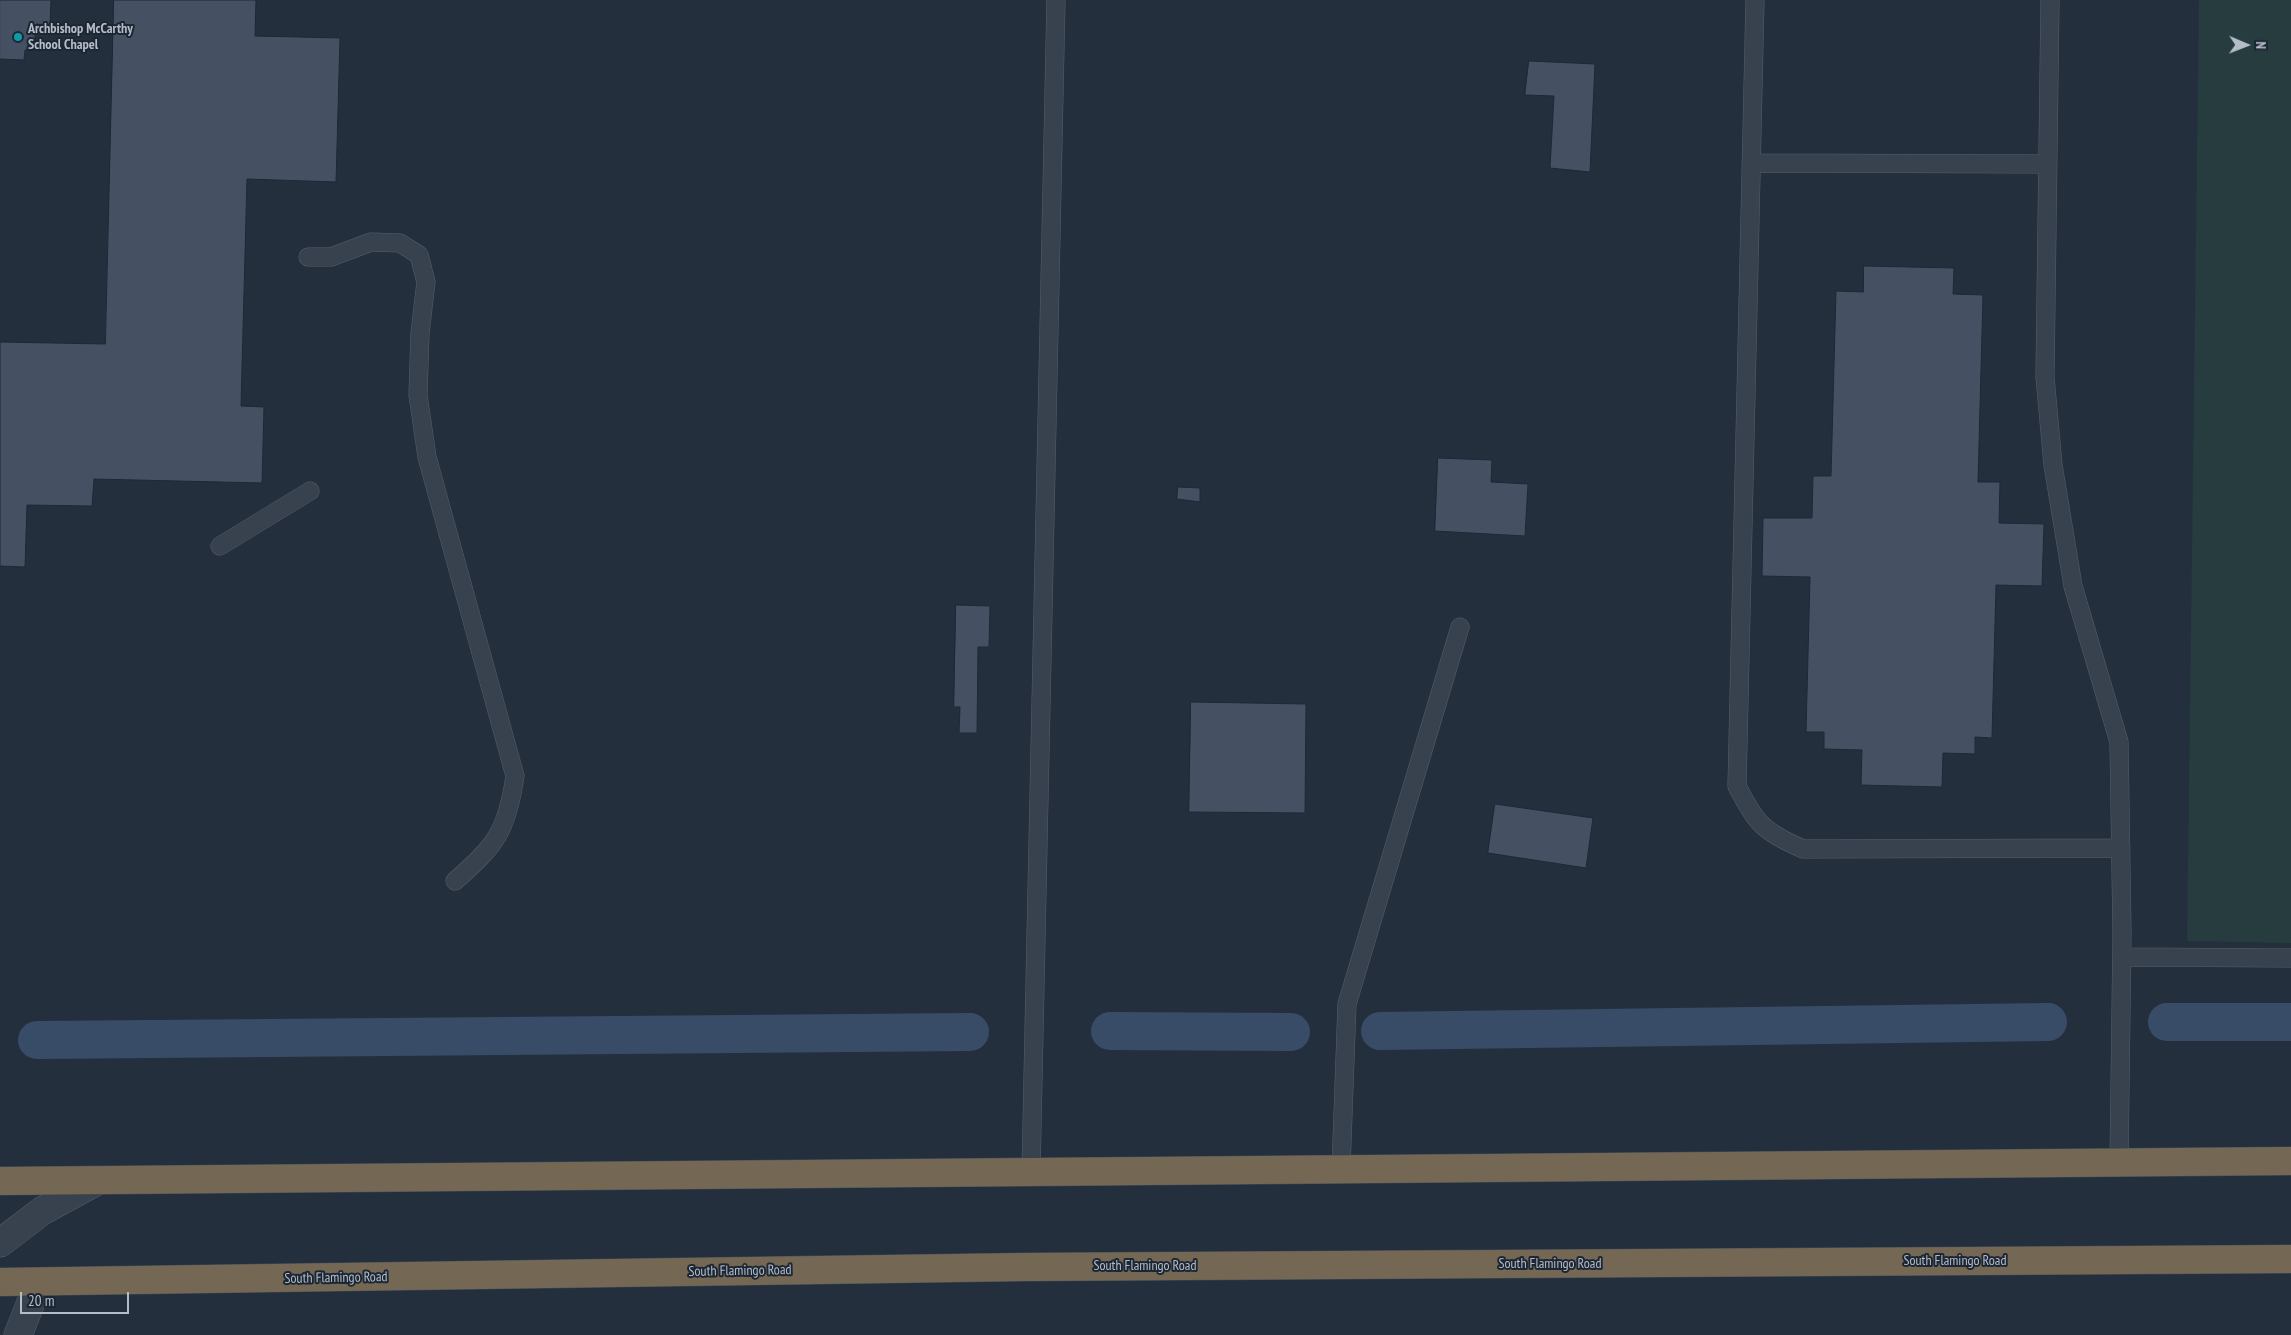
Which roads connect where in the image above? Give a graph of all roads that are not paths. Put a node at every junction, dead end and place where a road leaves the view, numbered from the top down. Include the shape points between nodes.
1 (1056, 0) edge
2 (1755, 0) edge
3 (2050, 0) edge
4 (1751, 163) junction
5 (2048, 164) junction
6 (308, 257) dead end
7 (310, 491) dead end
8 (220, 546) dead end
9 (1460, 627) dead end
10 (2121, 848) junction
11 (455, 881) dead end
12 (2122, 957) junction
13 (2291, 958) edge
14 (2291, 1161) edge
15 (2119, 1163) junction
16 (1341, 1169) junction
17 (1031, 1172) junction
18 (0, 1181) edge
19 (97, 1181) junction
20 (0, 1243) edge
21 (2291, 1259) edge
22 (0, 1282) edge
23 (39, 1282) junction
24 (18, 1335) edge

1 - 17 lane
2 - 4 lane
3 - 5 lane
4 - 5 lane
4 - 10 lane via 1737,786 1751,814 1774,836 1803,849
5 - 10 lane via 2045,377 2053,465 2073,586 2119,742
6 - 11 lane via 331,258 371,242 400,243 419,255 426,282 418,396 427,457 515,776 510,810 498,836 483,856
7 - 8 lane
9 - 16 lane via 1347,1004
10 - 12 lane
12 - 13 lane
12 - 15 lane
14 - 15 highway
15 - 16 highway
16 - 17 highway
17 - 19 highway
18 - 19 highway
19 - 20 street via 42,1211
21 - 23 highway, South Flamingo Road via 1044,1267
22 - 23 highway, South Flamingo Road
23 - 24 street

